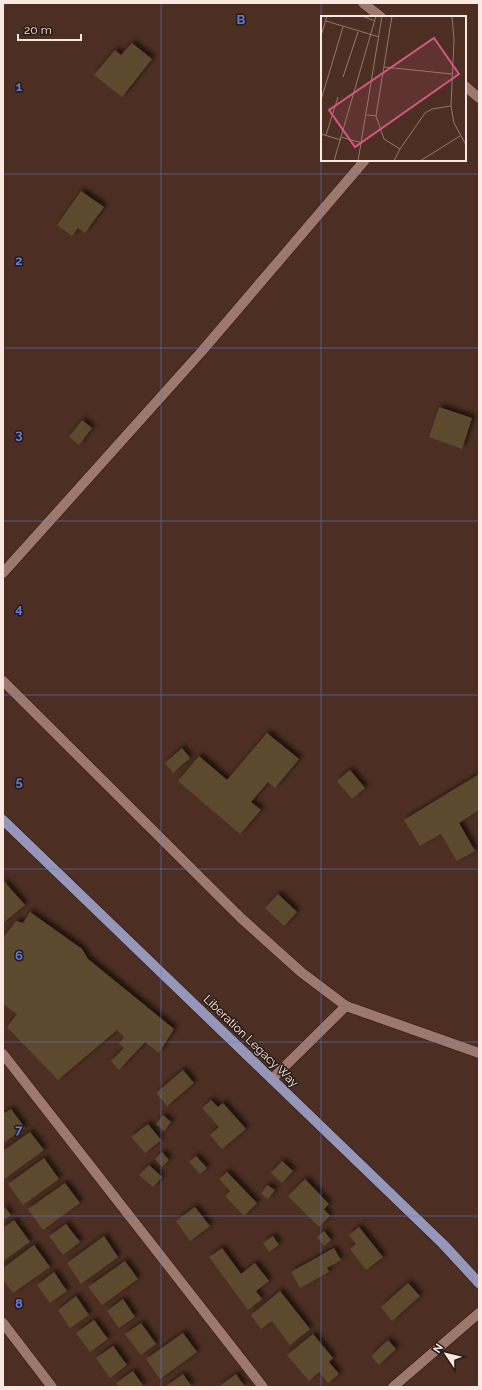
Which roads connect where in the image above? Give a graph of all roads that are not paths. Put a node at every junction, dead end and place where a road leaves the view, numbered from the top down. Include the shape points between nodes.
1 (363, 3) edge
2 (380, 16) edge
3 (466, 87) edge
4 (479, 98) edge
5 (364, 161) edge
6 (3, 573) edge
7 (3, 681) edge
8 (3, 820) edge
9 (346, 1006) junction
10 (3, 1054) edge
11 (479, 1054) edge
12 (272, 1079) junction
13 (479, 1283) edge
14 (479, 1313) edge
15 (3, 1323) edge
16 (52, 1387) edge
17 (263, 1387) edge
18 (393, 1387) edge

1 - 2 street
3 - 4 street
5 - 6 street via 202,351
7 - 9 street via 241,918 302,972
8 - 12 main road, Liberation Legacy Way
9 - 11 street
9 - 12 street
10 - 17 street
12 - 13 main road, Liberation Legacy Way via 443,1244
14 - 18 street
15 - 16 street

